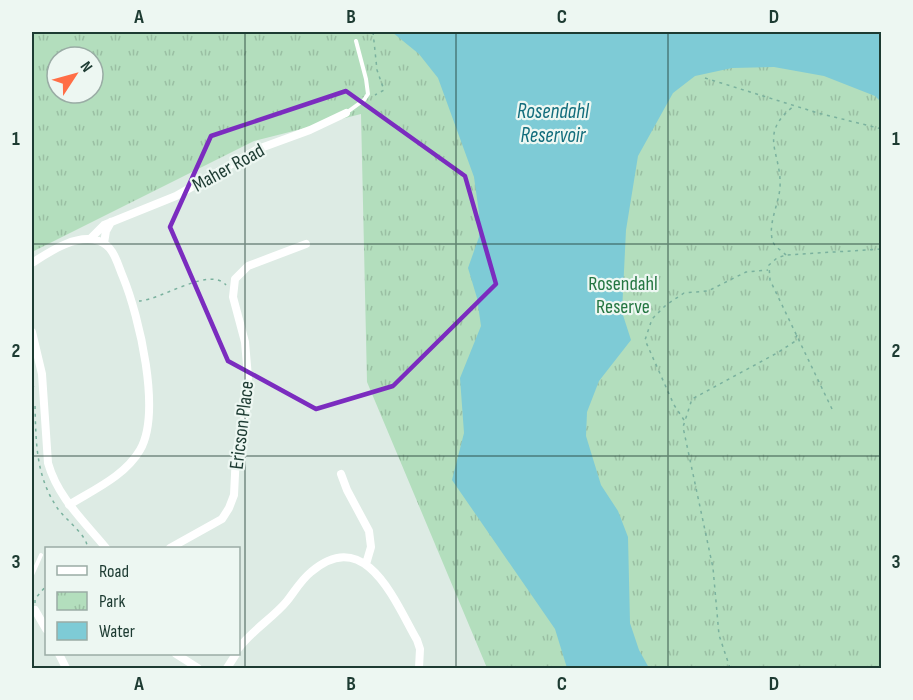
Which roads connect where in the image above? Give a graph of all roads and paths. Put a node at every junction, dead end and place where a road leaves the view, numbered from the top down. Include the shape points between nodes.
1 (373, 32) edge
2 (356, 41) dead end
3 (705, 78) dead end
4 (367, 97) junction
5 (795, 106) junction
6 (346, 113) joint
7 (882, 129) edge
8 (111, 222) junction
9 (90, 239) junction
10 (104, 243) junction
11 (306, 244) dead end
12 (882, 249) edge
13 (786, 255) junction
14 (32, 263) edge
15 (769, 270) junction
16 (233, 287) junction
17 (132, 303) junction
18 (32, 332) edge
19 (797, 335) junction
20 (832, 409) dead end
21 (685, 421) junction
22 (341, 474) dead end
23 (69, 505) junction
24 (104, 547) edge
25 (174, 547) edge
26 (41, 555) dead end
27 (366, 564) junction
28 (32, 575) edge
29 (45, 587) edge
30 (33, 609) edge
31 (45, 627) edge
32 (240, 647) edge
33 (59, 655) edge
34 (177, 655) edge
35 (235, 655) edge
36 (66, 669) edge
37 (198, 669) edge
38 (227, 669) edge
39 (419, 669) edge
40 (730, 669) edge

1 - 4 path via 377,70 384,90
2 - 4 lane
3 - 5 path
4 - 6 lane
5 - 7 path
5 - 13 path via 776,125 773,146 780,185 772,232 774,244
6 - 8 street, Maher Road via 258,149 176,196
8 - 9 street, Maher Road
8 - 10 street
9 - 10 street
9 - 14 street via 70,243
10 - 17 street via 113,253
11 - 16 street via 248,266 239,273
12 - 13 path
13 - 15 path via 769,265
15 - 19 path via 770,280
15 - 21 path via 746,272 708,291 684,293 652,319 645,340
16 - 17 path via 221,280 202,279
16 - 25 street, Ericson Place via 248,377 234,495 222,519
17 - 23 street via 148,390 144,441 125,470
18 - 23 street via 42,374 48,463
19 - 20 path
19 - 21 path via 794,342 777,353 692,399
21 - 40 path via 683,427 713,567 719,635
22 - 27 street via 369,531 372,547
23 - 24 street
26 - 28 lane
27 - 32 street via 349,558 320,565
27 - 39 street via 381,578 417,640
29 - 30 path via 35,599
30 - 31 street
33 - 36 street
34 - 37 street
35 - 38 street

